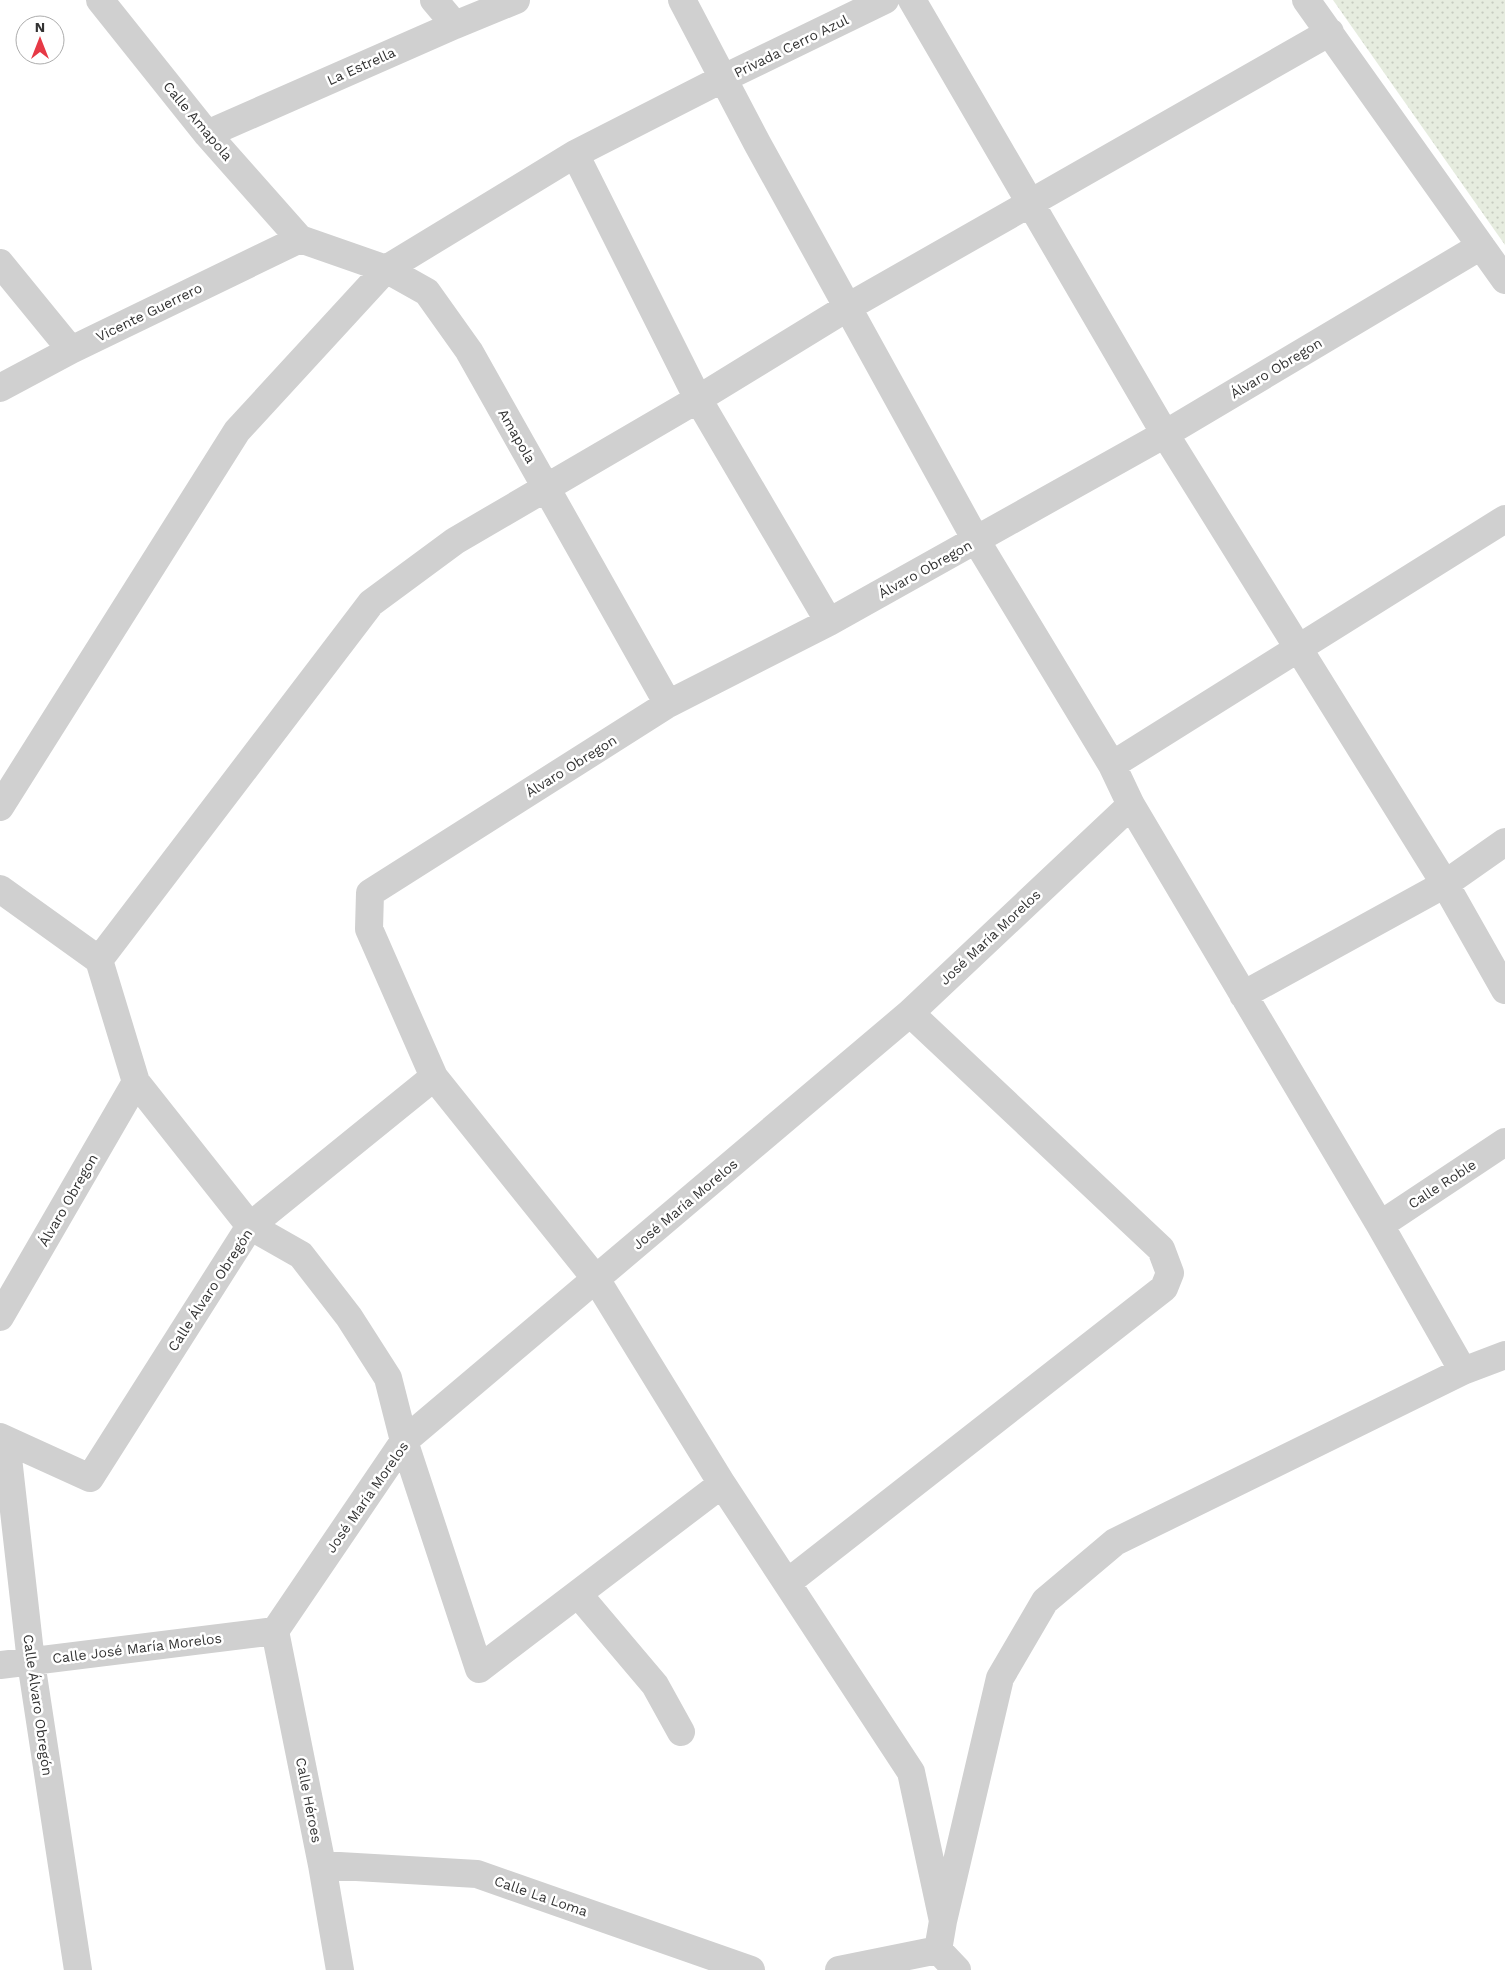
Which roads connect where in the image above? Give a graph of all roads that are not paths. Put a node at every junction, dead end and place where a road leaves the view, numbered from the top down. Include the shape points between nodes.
1 (100, 0) edge
2 (434, 0) edge
3 (516, 0) edge
4 (682, 0) edge
5 (885, 0) edge
6 (912, 0) edge
7 (1306, 0) edge
8 (455, 24) junction
9 (1330, 32) junction
10 (724, 78) junction
11 (207, 134) junction
12 (575, 154) junction
13 (1030, 203) junction
14 (300, 239) junction
15 (1481, 246) junction
16 (0, 263) edge
17 (386, 269) junction
18 (1505, 280) edge
19 (848, 307) junction
20 (71, 350) junction
21 (0, 388) edge
22 (698, 399) junction
23 (1165, 434) junction
24 (547, 488) junction
25 (1505, 519) edge
26 (976, 540) junction
27 (829, 622) junction
28 (1299, 650) junction
29 (668, 704) junction
30 (1112, 766) junction
31 (1131, 805) junction
32 (0, 807) edge
33 (1505, 842) edge
34 (1445, 884) junction
35 (3, 898) edge
36 (98, 960) junction
37 (1505, 990) edge
38 (1243, 994) junction
39 (910, 1013) junction
40 (434, 1077) junction
41 (136, 1082) junction
42 (1505, 1142) edge
43 (1380, 1225) junction
44 (250, 1226) junction
45 (596, 1279) junction
46 (0, 1317) edge
47 (1505, 1355) edge
48 (1463, 1372) junction
49 (3, 1438) edge
50 (404, 1441) junction
51 (722, 1484) junction
52 (787, 1583) junction
53 (578, 1594) junction
54 (275, 1631) junction
55 (31, 1662) junction
56 (0, 1665) edge
57 (681, 1732) dead end
58 (322, 1865) junction
59 (943, 1922) junction
60 (938, 1950) junction
61 (78, 1970) edge
62 (340, 1970) edge
63 (751, 1970) edge
64 (839, 1970) edge
65 (957, 1970) edge

1 - 11 street, Calle Amapola
2 - 8 street
3 - 8 street, La Estrella
4 - 10 street
5 - 10 street, Privada Cerro Azul
6 - 13 street
7 - 9 street
8 - 11 street, La Estrella
9 - 13 street
9 - 15 street
10 - 12 street, Privada Cerro Azul
10 - 19 street
11 - 14 street, Calle Amapola
12 - 17 street, Privada Cerro Azul
12 - 22 street
13 - 19 street
13 - 23 street
14 - 17 street, Amapola
14 - 20 street, Vicente Guerrero
15 - 18 street
15 - 23 street, Álvaro Obregon
16 - 20 street
17 - 24 street, Amapola via 427,292 470,351
17 - 32 street, Privada Cerro Azul via 236,431
19 - 22 street
19 - 26 street
20 - 21 street, Vicente Guerrero
22 - 24 street
22 - 27 street
23 - 26 street, Álvaro Obregon
23 - 28 street
24 - 29 street, Amapola
24 - 36 street via 455,541 371,602
25 - 28 street
26 - 27 street, Álvaro Obregon
26 - 30 street
27 - 29 street, Álvaro Obregon
28 - 30 street
28 - 34 street
29 - 40 street, Álvaro Obregon via 370,893 369,929
30 - 31 street
31 - 38 street
31 - 39 street, José María Morelos
33 - 34 street
34 - 37 street
34 - 38 street
35 - 36 street
36 - 41 street
38 - 43 street
39 - 45 street, José María Morelos
39 - 52 street via 1161,1249 1170,1274 1164,1288
40 - 44 street, Calle Álvaro Obregón
40 - 45 street
41 - 44 street
41 - 46 street, Álvaro Obregon
42 - 43 street, Calle Roble
43 - 48 street
44 - 49 street, Calle Álvaro Obregón via 90,1478
44 - 50 street via 301,1255 349,1317 388,1378
45 - 50 street, José María Morelos
45 - 51 street
47 - 48 street
48 - 59 street via 1115,1542 1045,1601 1000,1678
49 - 55 street, Calle Álvaro Obregón
50 - 53 street via 479,1670
50 - 54 street, José María Morelos
51 - 52 street
51 - 53 street
52 - 59 street via 911,1772
53 - 57 street via 655,1685
54 - 55 street, Calle José María Morelos
54 - 58 street, Calle Héroes
55 - 56 street, Calle José María Morelos
55 - 61 street, Calle Álvaro Obregón
58 - 62 street, Calle Héroes
58 - 63 street, Calle La Loma via 477,1874
59 - 60 street
60 - 64 street
60 - 65 street

